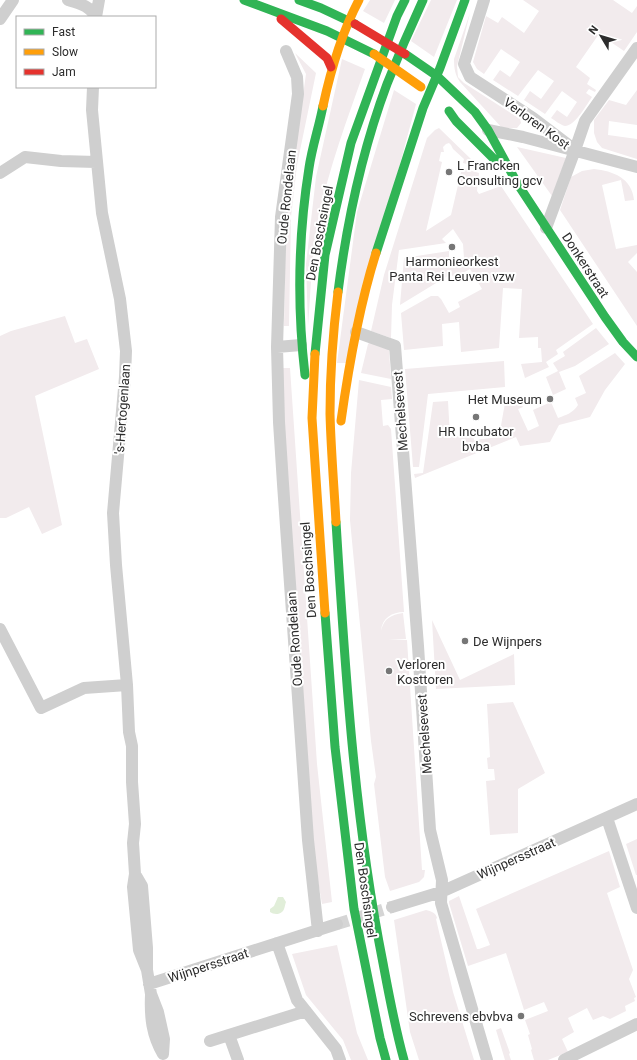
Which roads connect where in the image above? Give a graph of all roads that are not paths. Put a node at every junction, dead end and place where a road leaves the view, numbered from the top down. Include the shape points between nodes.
1 (13, 0) edge
2 (68, 0) edge
3 (99, 0) edge
4 (244, 0) edge
5 (299, 0) edge
6 (359, 0) edge
7 (405, 0) edge
8 (423, 0) edge
9 (465, 0) edge
10 (484, 0) edge
11 (267, 7) junction
12 (96, 16) edge
13 (96, 16) edge
14 (0, 19) edge
15 (351, 22) junction
16 (344, 38) junction
17 (637, 48) edge
18 (286, 51) dead end
19 (331, 67) junction
20 (437, 76) junction
21 (93, 88) edge
22 (434, 100) junction
23 (449, 111) junction
24 (533, 118) junction
25 (488, 130) junction
26 (523, 136) junction
27 (575, 150) junction
28 (96, 162) junction
29 (637, 170) edge
30 (0, 173) edge
31 (517, 183) junction
32 (546, 228) junction
33 (356, 332) junction
34 (301, 345) junction
35 (277, 347) junction
36 (637, 357) edge
37 (312, 418) junction
38 (331, 450) junction
39 (0, 629) edge
40 (127, 685) junction
41 (637, 804) edge
42 (607, 818) junction
43 (441, 892) junction
44 (392, 907) tunnel mouth
45 (637, 908) edge
46 (337, 924) tunnel mouth
47 (318, 931) junction
48 (277, 943) junction
49 (150, 989) junction
50 (306, 1011) junction
51 (637, 1024) edge
52 (229, 1036) junction
53 (210, 1041) dead end
54 (164, 1057) edge
55 (238, 1060) edge
56 (340, 1060) edge
57 (386, 1060) edge
58 (404, 1060) edge
59 (487, 1060) edge
60 (564, 1060) edge

1 - 14 street
2 - 12 street via 88,8
3 - 13 street
4 - 11 main road, Donkerstraat
5 - 15 main road, Donkerstraat
6 - 15 main road
7 - 37 main road, Den Boschsingel via 351,143 325,255 314,367
8 - 38 main road, Den Boschsingel via 387,86 351,208 342,254 331,358
9 - 20 main road
10 - 24 street, Verloren Kost via 464,64 470,77
11 - 16 main road, Donkerstraat
11 - 19 main road via 327,58
15 - 16 main road
15 - 20 main road, Donkerstraat, bridge
16 - 19 main road
16 - 22 main road, Donkerstraat, bridge via 374,54
17 - 27 street, Verloren Kost via 585,121
18 - 35 street, Oude Rondelaan via 297,77 298,94 281,217
19 - 34 main road via 309,167 303,216 300,264
20 - 22 main road
20 - 25 main road, Donkerstraat via 474,112
21 - 28 street, 's-Hertogenlaan
22 - 23 main road, Donkerstraat
22 - 33 main road via 421,116 372,266
23 - 25 main road
23 - 31 main road, Donkerstraat
24 - 26 street
24 - 27 street, Verloren Kost
25 - 26 street
25 - 31 main road, Donkerstraat
26 - 27 street
27 - 29 street
27 - 32 street
28 - 30 street via 25,158
28 - 40 street, 's-Hertogenlaan via 102,213 120,299 126,351 113,513
31 - 32 main road, Donkerstraat
32 - 36 main road, Donkerstraat via 605,317
33 - 38 main road via 340,432
33 - 43 street, Mechelsevest via 395,346 430,830 442,880
34 - 35 street
34 - 37 main road
35 - 47 street, Oude Rondelaan via 279,422 308,832
37 - 57 main road, Den Boschsingel via 336,755 354,909
38 - 58 main road, Den Boschsingel via 350,717 360,818 369,891
39 - 40 street via 41,708 84,688
40 - 49 street, 's-Hertogenlaan via 132,746 135,874 142,886
41 - 42 street, Wijnpersstraat
42 - 43 street, Wijnpersstraat
42 - 45 street
43 - 44 street, Wijnpersstraat
43 - 59 street, Mechelsevest via 441,903
46 - 47 street, Wijnpersstraat
47 - 48 street, Wijnpersstraat
48 - 49 street, Wijnpersstraat
48 - 50 street via 297,1000
49 - 54 street, 's-Hertogenlaan via 150,1014 156,1041
50 - 52 street
50 - 56 street via 336,1049
51 - 60 street
52 - 53 street
52 - 55 street

